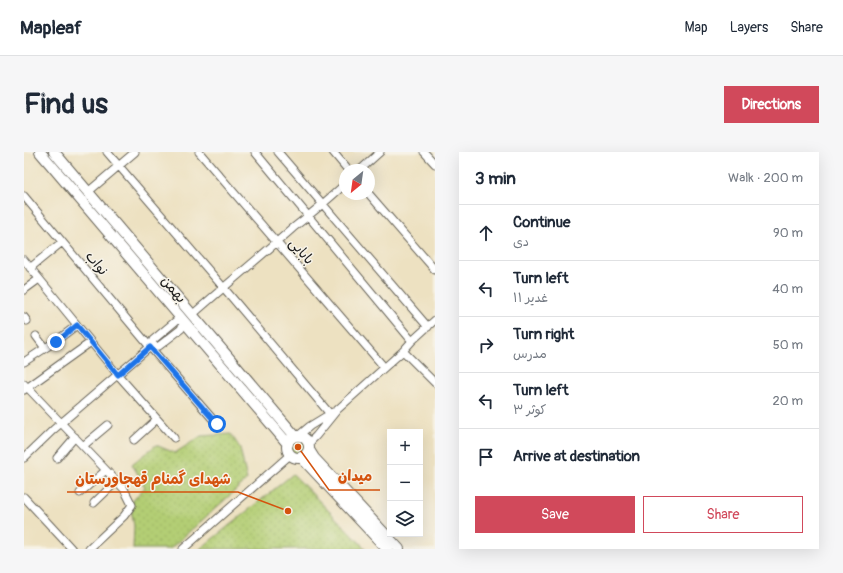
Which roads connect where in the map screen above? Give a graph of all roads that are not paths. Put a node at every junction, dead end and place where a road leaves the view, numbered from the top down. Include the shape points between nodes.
1 (40, 152) edge
2 (54, 152) edge
3 (107, 152) edge
4 (135, 152) edge
5 (200, 152) edge
6 (255, 152) edge
7 (278, 152) edge
8 (333, 152) edge
9 (380, 152) edge
10 (424, 152) edge
11 (343, 164) edge
12 (367, 164) edge
13 (435, 164) edge
14 (118, 166) junction
15 (339, 189) edge
16 (88, 192) junction
17 (24, 196) edge
18 (374, 200) edge
19 (323, 204) junction
20 (308, 216) junction
21 (62, 242) junction
22 (277, 242) junction
23 (24, 260) edge
24 (30, 268) junction
25 (435, 270) edge
26 (39, 279) junction
27 (223, 287) junction
28 (24, 290) edge
29 (192, 315) junction
30 (435, 320) edge
31 (184, 322) junction
32 (77, 325) junction
33 (428, 327) junction
34 (36, 336) dead end
35 (412, 341) junction
36 (91, 342) junction
37 (150, 347) junction
38 (45, 348) junction
39 (403, 352) junction
40 (24, 362) edge
41 (384, 367) junction
42 (118, 375) junction
43 (435, 383) edge
44 (25, 387) edge
45 (337, 410) junction
46 (330, 414) junction
47 (157, 419) junction
48 (61, 423) junction
49 (217, 424) dead end
50 (108, 425) dead end
51 (75, 437) junction
52 (174, 438) dead end
53 (293, 439) junction
54 (134, 440) dead end
55 (83, 446) junction
56 (309, 447) junction
57 (290, 454) junction
58 (301, 457) junction
59 (24, 458) edge
60 (57, 458) dead end
61 (106, 470) junction
62 (117, 481) junction
63 (80, 492) dead end
64 (24, 497) edge
65 (94, 503) dead end
66 (72, 549) edge
67 (89, 549) edge
68 (183, 549) edge
69 (387, 549) edge
70 (399, 549) edge

1 - 31 street, بهمن
2 - 16 street, بهمن
3 - 14 street
4 - 14 street
5 - 22 street, بابایی
6 - 20 street
7 - 19 street
8 - 11 street
9 - 12 street
10 - 13 street
14 - 16 street
14 - 27 street
15 - 19 street
16 - 29 street, بهمن
17 - 21 street, نواب
18 - 25 street
19 - 20 street
19 - 33 street
20 - 22 street
20 - 35 street
21 - 24 street
21 - 37 street, نواب
22 - 27 street
22 - 41 street, بابایی
23 - 24 street
24 - 26 street
26 - 28 street
26 - 32 street
27 - 29 street
27 - 46 street
29 - 31 street
29 - 53 street, بهمن
30 - 33 street
31 - 37 street via 177,320 153,340
31 - 53 street, بهمن
32 - 36 street
32 - 38 street
33 - 35 street
34 - 38 street
35 - 39 street
36 - 42 street
36 - 44 street
37 - 42 street
37 - 49 street, نواب
38 - 40 street
39 - 41 street
39 - 43 street
41 - 45 street
42 - 47 street
42 - 48 street
44 - 48 street
45 - 46 street
45 - 56 street
46 - 53 street
47 - 52 street
47 - 54 street
48 - 51 street
48 - 59 street
50 - 55 street
51 - 55 street
51 - 60 street
53 - 56 street via 305,438
53 - 57 street via 288,448
55 - 61 street
56 - 58 street
56 - 70 street via 314,458
57 - 58 street
57 - 68 street
58 - 69 street
61 - 62 street
61 - 63 street
62 - 65 street
62 - 67 street via 132,505
64 - 66 street

